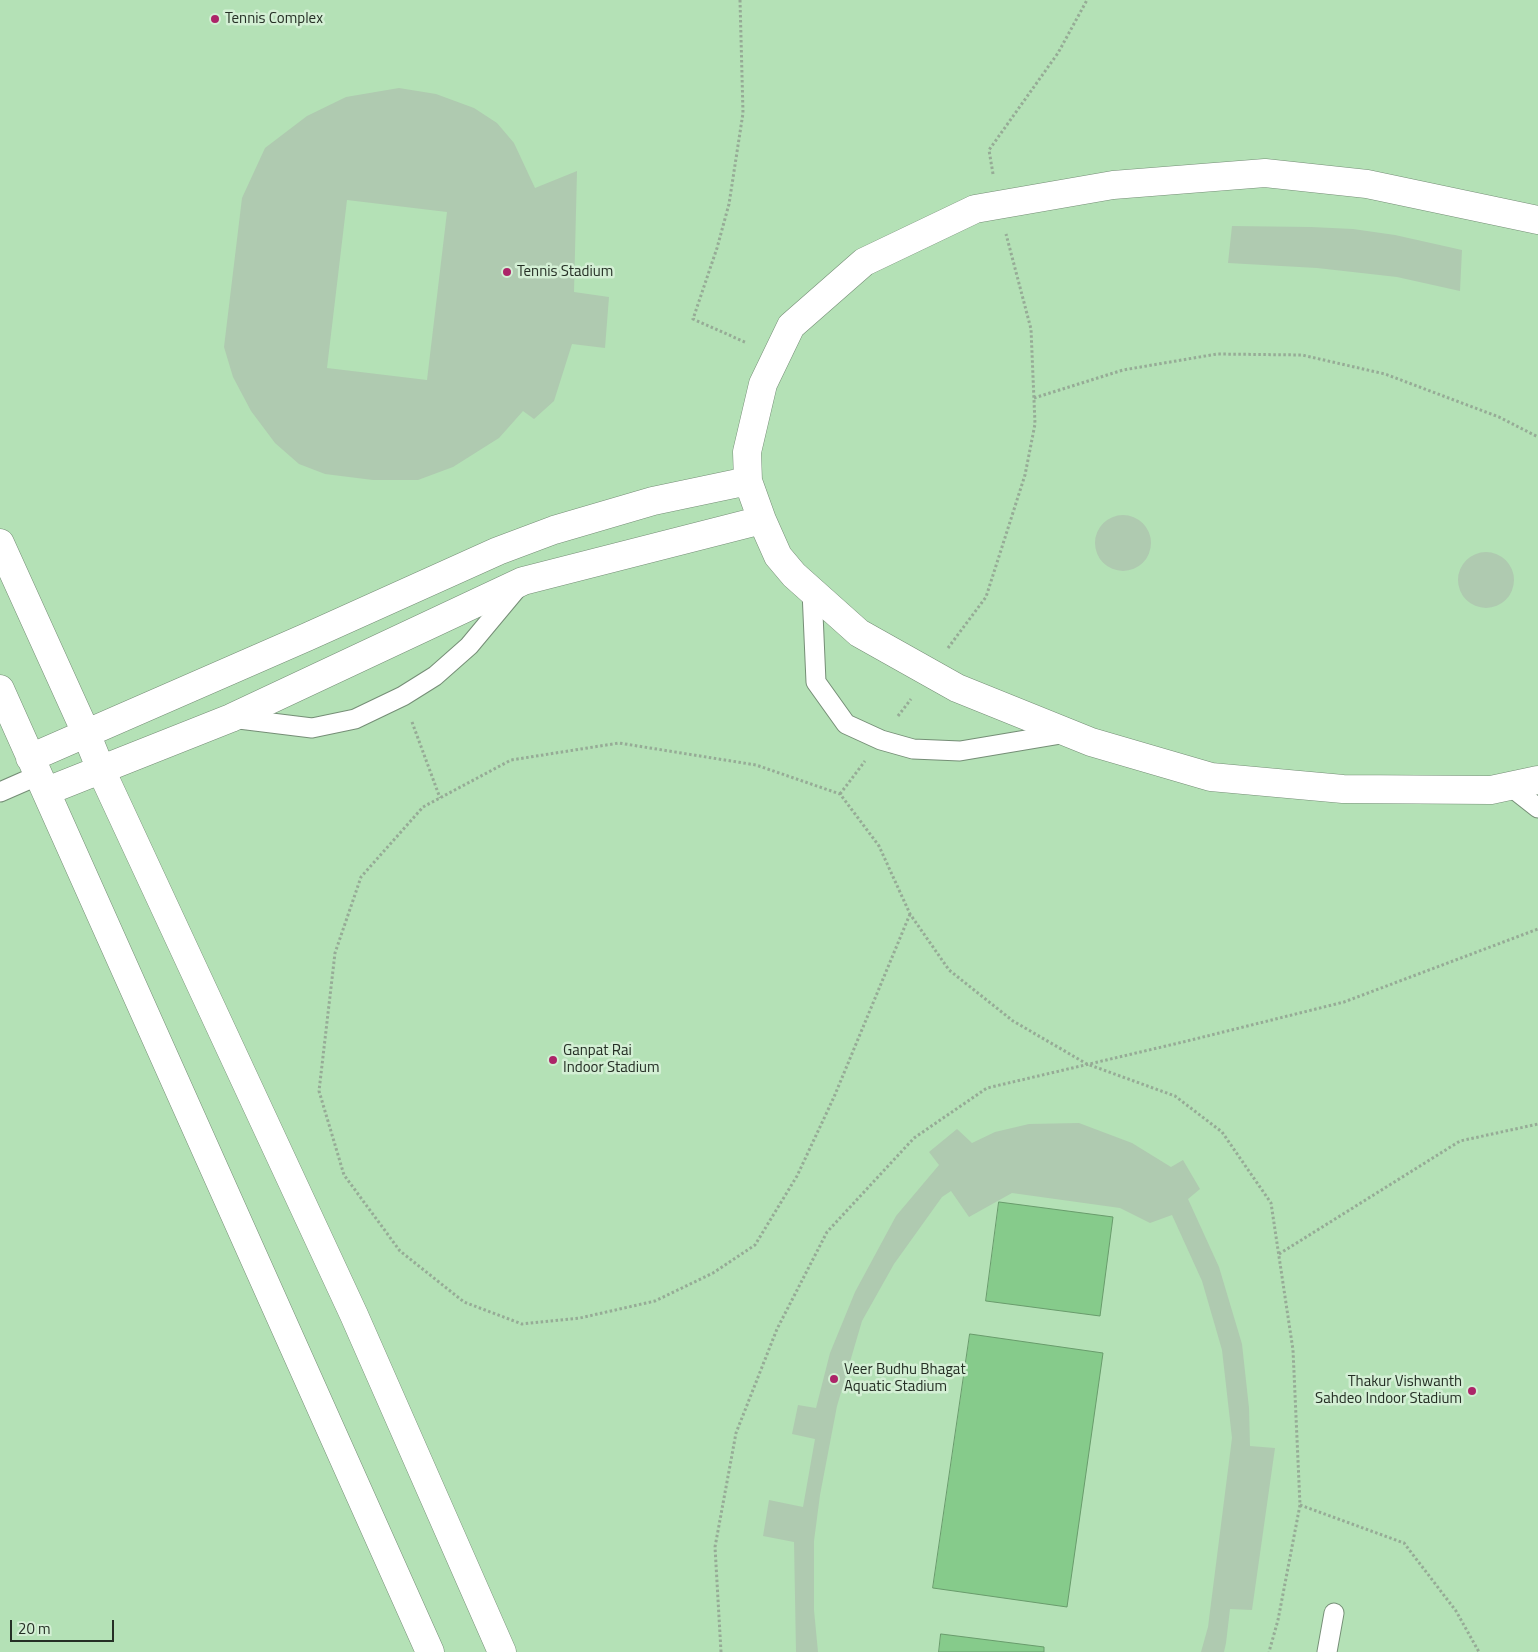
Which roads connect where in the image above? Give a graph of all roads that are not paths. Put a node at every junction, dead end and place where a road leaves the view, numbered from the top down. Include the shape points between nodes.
1 (1538, 220) edge
2 (748, 480) junction
3 (762, 520) junction
4 (0, 544) edge
5 (523, 581) junction
6 (812, 591) junction
7 (0, 689) edge
8 (231, 718) junction
9 (86, 733) junction
10 (1069, 733) junction
11 (101, 770) junction
12 (39, 775) junction
13 (1538, 780) edge
14 (1510, 786) junction
15 (0, 792) edge
16 (1538, 808) edge
17 (1334, 1613) dead end
18 (430, 1652) edge
19 (502, 1652) edge
20 (1327, 1652) edge

1 - 2 street via 1366,184 1265,173 1112,185 975,209 864,262 791,326 763,384 747,452
2 - 3 street
2 - 9 street via 653,501 554,530 498,551
3 - 5 street
3 - 6 street via 778,556
4 - 9 street
5 - 8 street
5 - 8 lane via 469,646 435,676 355,719 312,728
6 - 10 street via 859,633 930,673 958,688
6 - 10 lane via 816,682 846,724 880,740 912,749 960,751
7 - 12 street
8 - 11 street
9 - 11 street
9 - 12 street
10 - 14 street via 1211,778 1343,790 1491,790
11 - 12 street
11 - 19 street via 354,1314
12 - 15 lane
12 - 18 street
13 - 14 street
14 - 16 lane
17 - 20 lane

